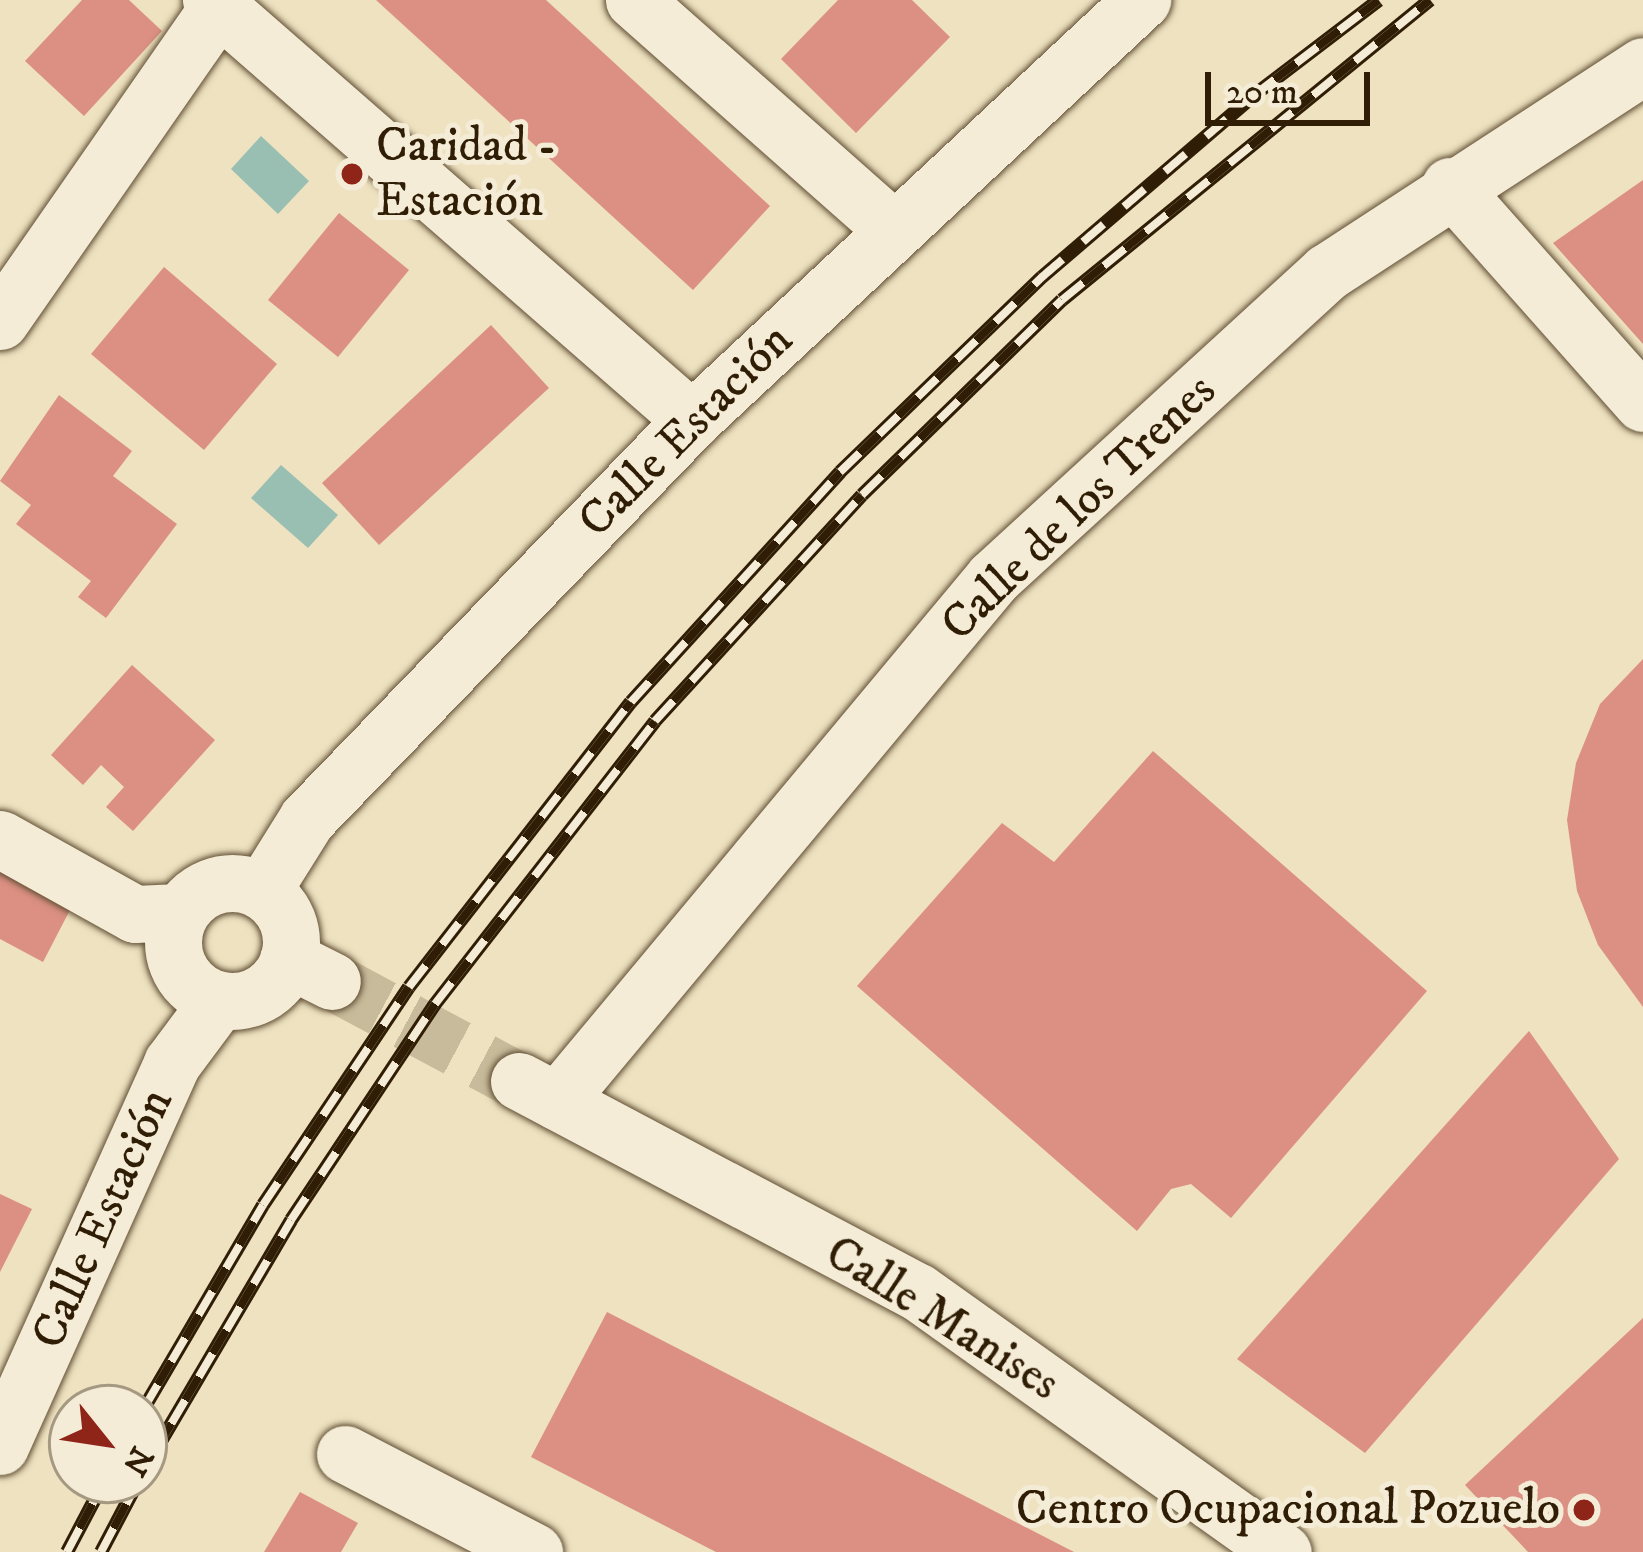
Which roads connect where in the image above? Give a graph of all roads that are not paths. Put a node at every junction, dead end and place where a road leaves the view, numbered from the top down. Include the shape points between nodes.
1 (634, 0) edge
2 (1142, 0) edge
3 (217, 2) edge
4 (1643, 66) edge
5 (1450, 185) junction
6 (895, 230) junction
7 (0, 321) edge
8 (1643, 403) edge
9 (692, 420) junction
10 (0, 839) edge
11 (262, 891) junction
12 (180, 912) junction
13 (219, 1000) junction
14 (538, 1091) joint
15 (0, 1446) edge
16 (345, 1454) dead end
17 (534, 1552) edge
18 (1283, 1552) edge

1 - 6 street
2 - 6 street, Calle Estación
3 - 7 street
3 - 9 street
4 - 5 street, Calle de los Trenes
5 - 8 street
5 - 14 street, Calle de los Trenes via 1328,272 993,578
6 - 9 street, Calle Estación
9 - 11 street, Calle Estación via 307,819
10 - 12 street via 102,900 157,917
11 - 12 street via 225,883 192,897
11 - 13 street via 287,920 310,970
12 - 13 street via 172,948 178,966
13 - 15 street, Calle Estación via 172,1063
14 - 18 street, Calle Manises via 918,1292
16 - 17 street

